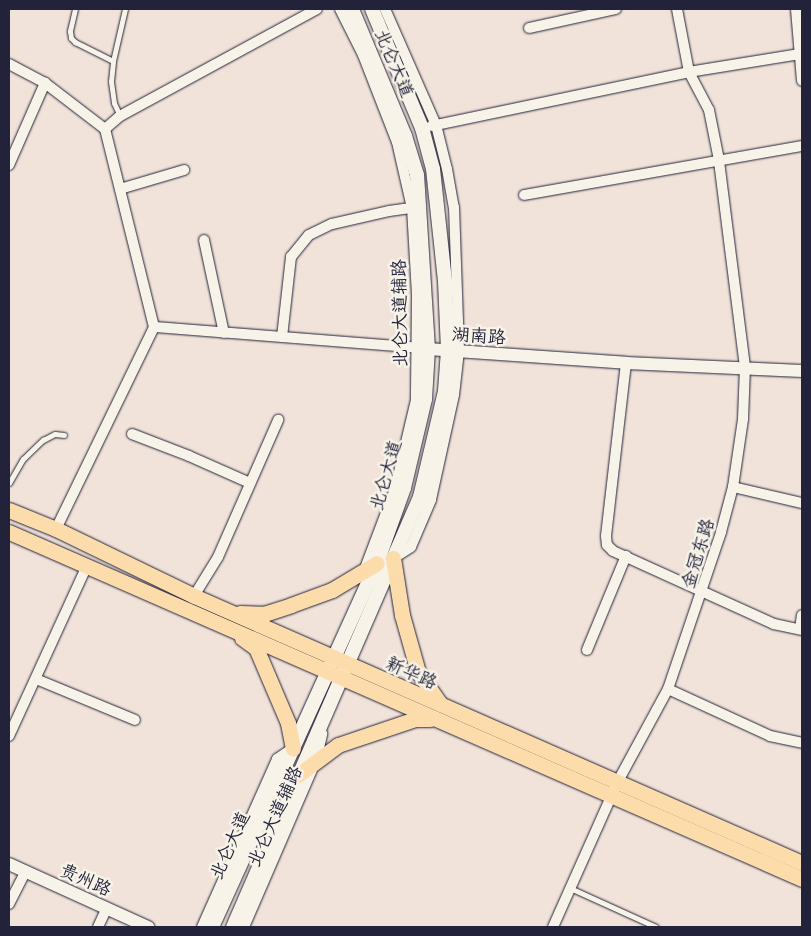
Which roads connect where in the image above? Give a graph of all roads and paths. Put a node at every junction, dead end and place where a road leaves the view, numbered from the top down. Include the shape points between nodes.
1 (76, 9) edge
2 (125, 9) edge
3 (317, 9) edge
4 (340, 9) edge
5 (352, 9) edge
6 (372, 9) edge
7 (385, 9) edge
8 (616, 9) edge
9 (676, 9) edge
10 (796, 9) edge
11 (529, 28) dead end
12 (800, 54) junction
13 (113, 61) junction
14 (9, 64) edge
15 (689, 72) junction
16 (802, 81) edge
17 (45, 83) junction
18 (120, 116) junction
19 (429, 127) junction
20 (105, 129) junction
21 (802, 146) edge
22 (719, 160) junction
23 (9, 165) edge
24 (184, 170) dead end
25 (120, 189) junction
26 (524, 195) dead end
27 (415, 207) junction
28 (204, 240) dead end
29 (154, 327) junction
30 (224, 333) junction
31 (282, 337) junction
32 (423, 348) junction
33 (453, 350) junction
34 (626, 363) junction
35 (745, 367) junction
36 (802, 371) edge
37 (278, 420) dead end
38 (64, 434) dead end
39 (132, 434) dead end
40 (9, 483) edge
41 (250, 483) junction
42 (733, 488) junction
43 (802, 503) edge
44 (9, 510) edge
45 (56, 529) junction
46 (9, 532) edge
47 (626, 556) junction
48 (393, 558) junction
49 (87, 566) junction
50 (371, 567) junction
51 (703, 591) junction
52 (194, 596) junction
53 (802, 615) edge
54 (230, 619) junction
55 (801, 629) edge
56 (587, 650) dead end
57 (338, 668) junction
58 (36, 679) junction
59 (668, 689) junction
60 (439, 712) junction
61 (326, 715) junction
62 (136, 720) dead end
63 (9, 736) edge
64 (802, 743) edge
65 (293, 748) junction
66 (316, 761) junction
67 (298, 775) junction
68 (615, 789) junction
69 (802, 863) edge
70 (9, 864) edge
71 (26, 871) junction
72 (802, 879) edge
73 (570, 888) junction
74 (9, 904) edge
75 (107, 908) junction
76 (649, 926) edge
77 (98, 927) edge
78 (148, 927) edge
79 (202, 927) edge
80 (212, 927) edge
81 (233, 927) edge
82 (244, 927) edge
83 (553, 927) edge
84 (656, 927) edge

1 - 13 lane via 71,38
2 - 13 lane
3 - 18 street
4 - 27 street via 398,142
5 - 27 main road, 北仑大道 via 405,136 416,175
6 - 19 main road, 北仑大道
7 - 19 street
8 - 11 street
9 - 15 street, 金冠东路
10 - 12 street
12 - 15 street
12 - 16 street
13 - 18 lane via 111,92
14 - 17 street
15 - 19 street
15 - 22 street, 金冠东路 via 708,110
17 - 20 street
17 - 23 street
18 - 20 street
19 - 33 main road, 北仑大道
20 - 25 street
21 - 22 street
22 - 26 street
22 - 35 street, 金冠东路
24 - 25 street
25 - 29 street
27 - 31 street via 332,224 309,235 291,257
27 - 32 main road, 北仑大道
28 - 30 street
29 - 30 street, 湖南路
29 - 45 street
30 - 31 street, 湖南路
31 - 32 street, 湖南路
32 - 33 street, 湖南路
32 - 50 main road, 北仑大道 via 425,398 404,488
33 - 34 street, 湖南路
33 - 48 main road, 北仑大道 via 420,497
34 - 35 street, 湖南路
34 - 47 street via 606,536 607,545
35 - 36 street, 湖南路
35 - 42 street, 金冠东路 via 743,418
37 - 41 street
38 - 40 lane via 43,440 23,459
39 - 41 street
41 - 52 street via 218,557
42 - 43 street
42 - 51 street, 金冠东路
44 - 45 main road, 新华路
45 - 52 main road, 新华路
46 - 49 main road, 新华路
47 - 51 street
47 - 56 street
48 - 57 main road, 北仑大道
48 - 60 main road via 402,615 418,672
49 - 54 main road, 新华路
49 - 58 street
50 - 54 main road via 332,590 264,614
50 - 57 main road, 北仑大道 via 351,620
51 - 55 street via 774,624
51 - 59 street, 金冠东路
52 - 54 main road, 新华路
53 - 55 street
54 - 57 main road, 新华路
54 - 65 main road via 256,648 288,723
57 - 60 main road, 新华路
57 - 61 main road, 北仑大道
57 - 65 main road, 北仑大道
58 - 62 street
58 - 63 street
59 - 64 street via 770,736
59 - 68 street, 金冠东路
60 - 66 main road via 358,737 338,745
60 - 68 main road, 新华路
61 - 66 street, 北仑大道辅路
61 - 67 main road, 北仑大道
65 - 79 street, 北仑大道辅路 via 277,759
65 - 80 main road, 北仑大道
66 - 67 main road
66 - 82 street, 北仑大道辅路
67 - 81 main road, 北仑大道
68 - 69 main road, 新华路
68 - 72 main road, 新华路
68 - 73 street, 金冠东路
70 - 71 street, 贵州路
71 - 74 street
71 - 75 street, 贵州路
73 - 76 lane
73 - 83 street, 金冠东路
75 - 77 street
75 - 78 street, 贵州路
76 - 84 lane

